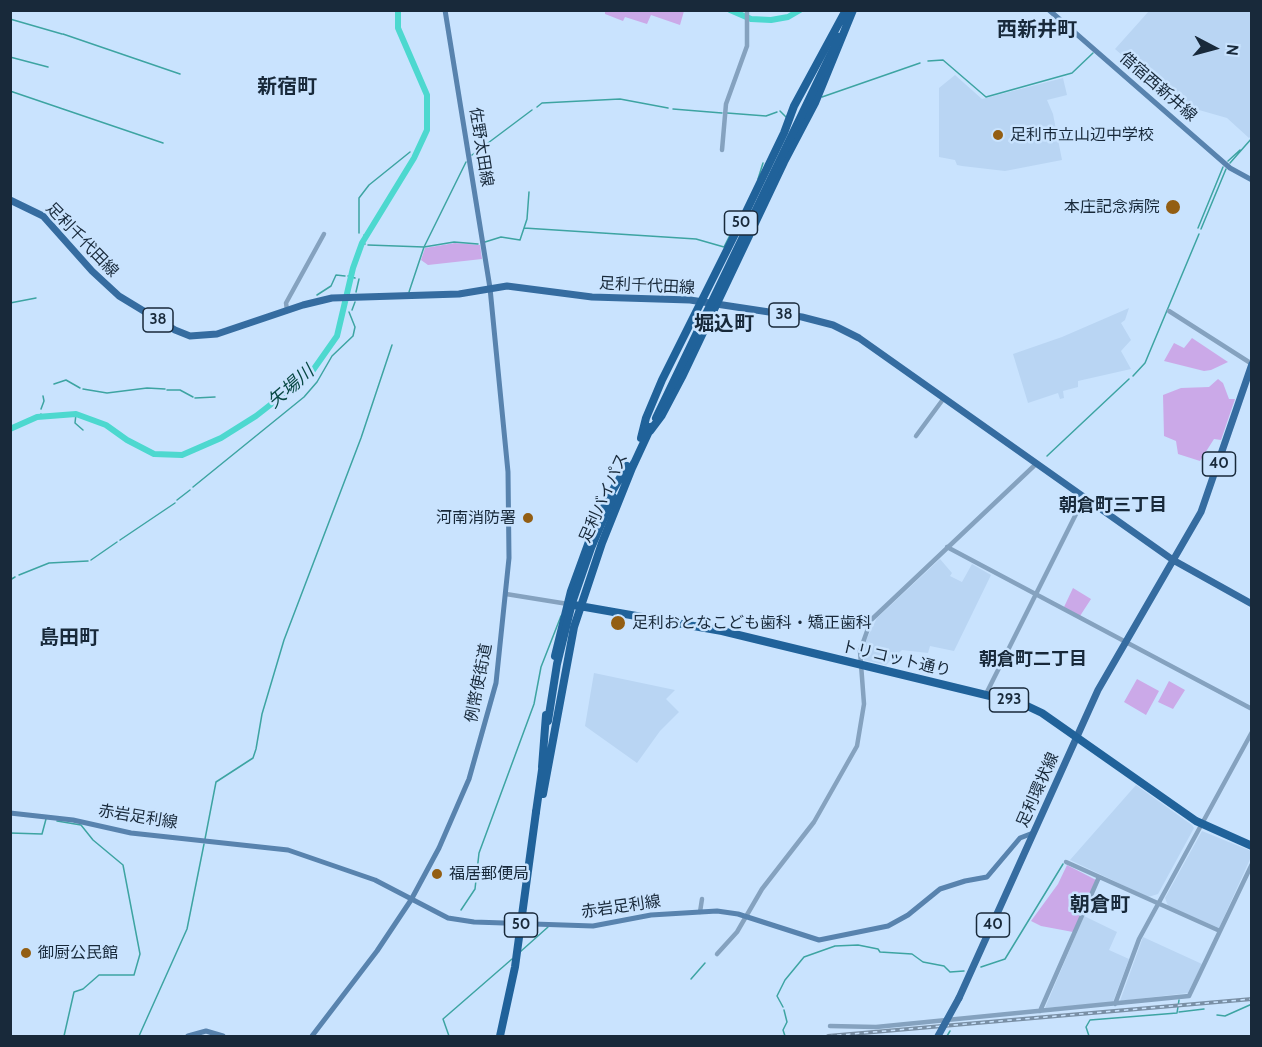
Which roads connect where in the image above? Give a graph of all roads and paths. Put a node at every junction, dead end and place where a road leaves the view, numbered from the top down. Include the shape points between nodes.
1 (445, 10) edge
2 (846, 10) edge
3 (853, 10) edge
4 (1049, 10) edge
5 (747, 12) edge
6 (837, 37) junction
7 (722, 150) dead end
8 (1251, 180) edge
9 (10, 200) edge
10 (324, 234) dead end
11 (490, 288) junction
12 (702, 302) junction
13 (715, 304) junction
14 (287, 310) junction
15 (1169, 311) dead end
16 (1251, 364) edge
17 (944, 398) junction
18 (654, 417) junction
19 (650, 430) junction
20 (916, 436) dead end
21 (641, 438) junction
22 (1036, 464) junction
23 (631, 465) junction
24 (1084, 498) junction
25 (947, 547) junction
26 (1173, 560) junction
27 (506, 594) junction
28 (1036, 594) junction
29 (568, 604) junction
30 (1251, 604) edge
31 (580, 608) junction
32 (1126, 642) junction
33 (861, 664) junction
34 (987, 694) junction
35 (1251, 709) edge
36 (550, 722) junction
37 (1251, 732) edge
38 (1077, 737) junction
39 (542, 767) junction
40 (543, 794) junction
41 (538, 812) junction
42 (10, 813) edge
43 (1201, 824) junction
44 (1033, 833) junction
45 (1015, 843) junction
46 (1251, 846) edge
47 (1025, 850) junction
48 (1066, 862) dead end
49 (1251, 864) edge
50 (1099, 877) junction
51 (702, 899) dead end
52 (411, 900) junction
53 (1158, 903) junction
54 (700, 912) junction
55 (746, 916) junction
56 (1220, 932) junction
57 (717, 954) dead end
58 (1115, 1004) junction
59 (1040, 1011) junction
60 (830, 1026) dead end
61 (188, 1036) edge
62 (223, 1036) edge
63 (312, 1036) edge
64 (500, 1036) edge
65 (505, 1036) edge
66 (938, 1036) edge

1 - 11 main road, 佐野太田線
2 - 6 highway, 足利バイパス / 50
2 - 12 highway, 50 via 794,106
3 - 6 highway, 足利バイパス / 50
3 - 13 highway, 50 via 815,103
4 - 8 main road, 借宿西新井線 via 1230,168
5 - 7 street via 746,55 726,104
6 - 18 highway, 足利バイパス / 50, bridge
9 - 14 main road, 足利千代田線 / 38 via 44,216 104,284 180,333 212,335
10 - 14 street via 286,303
11 - 12 main road, 足利千代田線 / 38 via 512,286 592,297
11 - 14 main road, 足利千代田線 / 38 via 459,294 318,300
11 - 27 main road, 例幣使街道 via 508,472
12 - 13 main road, 足利千代田線 / 38
12 - 21 highway, 50 via 653,399
13 - 17 main road, 足利千代田線 / 38 via 838,326
13 - 19 highway, 50 via 667,406
15 - 16 street
16 - 26 main road, 40 via 1206,499
17 - 20 street
17 - 22 main road, 足利千代田線 / 38
18 - 19 highway, 足利バイパス / 50
18 - 21 highway, 足利バイパス / 50
19 - 23 highway, 足利バイパス / 50
21 - 23 highway, 足利バイパス / 50
22 - 24 main road, 足利千代田線 / 38
22 - 25 street
23 - 29 highway, 50 via 607,500
23 - 31 highway, 50
23 - 36 highway, 足利バイパス / 50, bridge via 577,603
24 - 26 main road, 足利千代田線 / 38
24 - 28 street
25 - 28 street
25 - 33 street via 875,614 863,637
26 - 30 main road, 足利千代田線 / 38
26 - 32 main road, 足利環状線 / 40
27 - 29 street
27 - 52 main road, 例幣使街道 via 496,683 484,730 457,809
28 - 32 street
28 - 34 street
29 - 31 highway, トリコット通り / 293
29 - 39 highway, 50 via 551,681
31 - 33 highway, トリコット通り / 293 via 722,631
31 - 40 highway, 50 via 566,659
32 - 35 street
32 - 38 main road, 足利環状線 / 40
33 - 34 highway, トリコット通り / 293
33 - 55 street via 864,704 857,746 814,822
34 - 38 highway, トリコット通り / 293 via 1036,709
36 - 39 highway, 足利バイパス / 50
36 - 40 highway, 足利バイパス / 50
37 - 43 street
38 - 43 highway, トリコット通り / 293
38 - 44 main road, 足利環状線 / 40
39 - 41 highway, 足利バイパス / 50
40 - 41 highway, 足利バイパス / 50
41 - 64 highway, 足利バイパス / 50, bridge via 517,956
41 - 65 highway, 足利バイパス / 50, bridge via 521,956
42 - 52 main road, 赤岩足利線 via 73,820 131,833 288,850 375,880
43 - 46 highway, トリコット通り / 293
43 - 53 street
44 - 45 main road, 赤岩足利線 via 1025,834
44 - 47 main road, 足利環状線 / 40
45 - 47 main road via 1023,844
45 - 55 main road, 赤岩足利線 via 990,876 940,889 908,915 880,928 819,940
47 - 66 main road, 足利環状線 / 40, bridge
48 - 50 street
49 - 56 street
50 - 53 street
50 - 59 street
51 - 54 street
52 - 54 main road, 赤岩足利線 via 448,918 492,925 593,926 651,915
52 - 63 main road, 例幣使街道
53 - 56 street
53 - 58 street via 1138,939
54 - 55 main road, 赤岩足利線
55 - 57 street
56 - 58 street via 1191,994
58 - 59 street
59 - 60 street via 876,1027
61 - 62 main road via 206,1031

